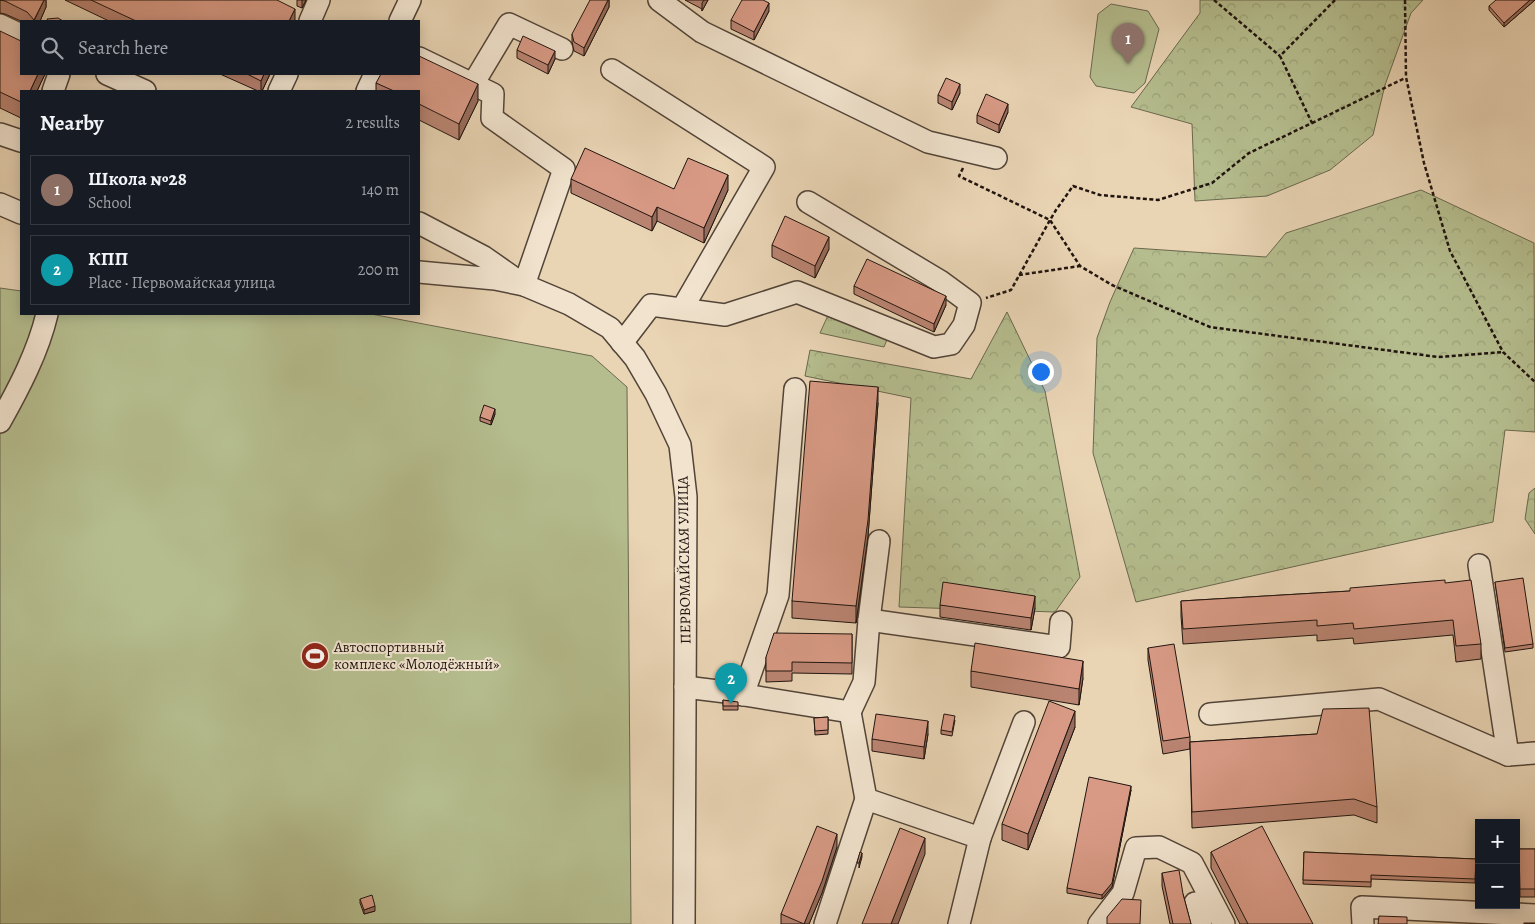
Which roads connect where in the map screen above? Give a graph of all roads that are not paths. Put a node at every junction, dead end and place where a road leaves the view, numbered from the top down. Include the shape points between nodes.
1 (319, 0) edge
2 (410, 0) edge
3 (659, 0) edge
4 (310, 20) edge
5 (400, 20) edge
6 (0, 25) edge
7 (20, 35) edge
8 (562, 49) dead end
9 (420, 58) edge
10 (612, 70) dead end
11 (59, 75) edge
12 (109, 75) edge
13 (287, 75) edge
14 (375, 75) edge
15 (473, 84) junction
16 (53, 90) edge
17 (143, 90) edge
18 (279, 90) edge
19 (367, 90) edge
20 (0, 134) edge
21 (20, 140) edge
22 (996, 158) dead end
23 (808, 202) dead end
24 (0, 204) edge
25 (20, 213) edge
26 (420, 224) edge
27 (420, 272) edge
28 (524, 286) junction
29 (682, 309) junction
30 (48, 315) edge
31 (622, 343) junction
32 (795, 389) dead end
33 (0, 422) edge
34 (880, 541) dead end
35 (1479, 565) dead end
36 (869, 620) junction
37 (1061, 622) dead end
38 (685, 687) junction
39 (743, 695) junction
40 (850, 712) junction
41 (1210, 714) dead end
42 (1024, 722) dead end
43 (1535, 753) edge
44 (1508, 755) junction
45 (866, 800) junction
46 (980, 838) junction
47 (1195, 903) dead end
48 (1496, 910) edge
49 (1535, 915) edge
50 (1438, 917) edge
51 (684, 924) edge
52 (825, 924) edge
53 (959, 924) edge
54 (1099, 924) edge
55 (1201, 924) edge
56 (1224, 924) edge
57 (1363, 924) edge

1 - 4 street
2 - 5 street
3 - 22 street via 702,32 928,142
6 - 7 street
8 - 15 street via 509,24
9 - 15 street
10 - 29 street via 764,167
11 - 16 street
12 - 17 street
13 - 18 street
14 - 19 street
15 - 28 street via 494,94 492,118 564,169
20 - 21 street
23 - 29 street via 940,281 970,303 964,324 951,344 934,347 797,292 725,315
24 - 25 street
26 - 28 street via 484,257
27 - 28 street, ПЕРВОМАЙСКАЯ УЛИЦА via 495,279
28 - 31 street, ПЕРВОМАЙСКАЯ УЛИЦА via 569,304 610,328
29 - 31 street via 651,305
30 - 33 street via 43,332
31 - 38 street, ПЕРВОМАЙСКАЯ УЛИЦА via 652,387 680,445 686,496
32 - 39 street via 778,595
34 - 36 street
35 - 44 street
36 - 37 street via 1058,647
36 - 40 street via 864,682
38 - 39 street
38 - 51 street, ПЕРВОМАЙСКАЯ УЛИЦА
39 - 40 street
40 - 45 street
41 - 44 street via 1379,699
42 - 46 street
43 - 44 street
45 - 46 street
45 - 52 street
46 - 53 street
47 - 55 street
48 - 49 street
48 - 50 street
50 - 57 street via 1362,907
54 - 56 street via 1123,893 1136,848 1159,846 1192,863

